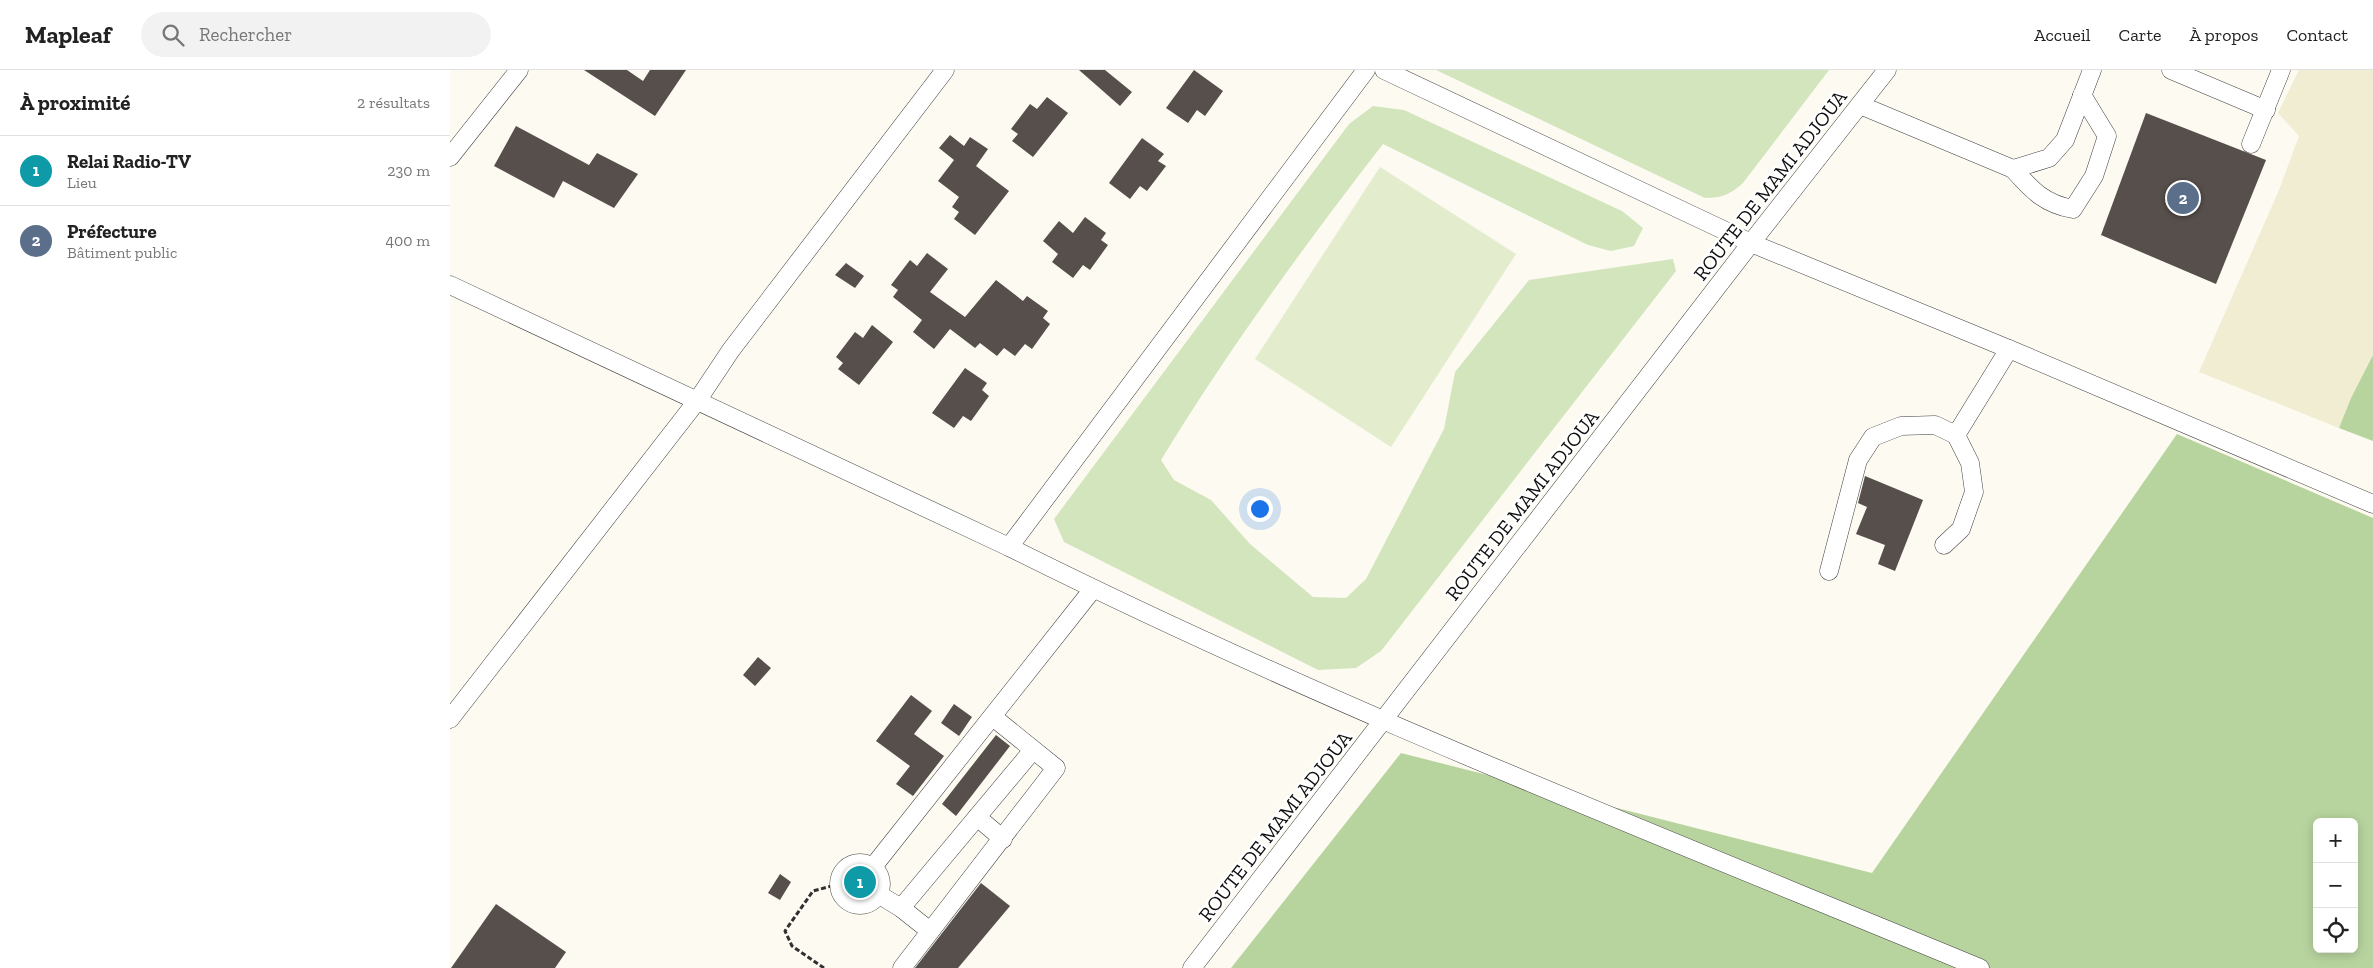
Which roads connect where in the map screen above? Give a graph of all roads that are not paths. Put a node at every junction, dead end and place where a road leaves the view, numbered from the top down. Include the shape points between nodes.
1 (519, 70) edge
2 (946, 70) edge
3 (1366, 70) edge
4 (1384, 70) edge
5 (1888, 70) edge
6 (2092, 70) edge
7 (2171, 70) edge
8 (2281, 70) edge
9 (2205, 77) edge
10 (2082, 95) junction
11 (1860, 105) junction
12 (2266, 110) junction
13 (2252, 144) dead end
14 (450, 157) edge
15 (2013, 169) junction
16 (1750, 242) junction
17 (450, 285) edge
18 (2009, 349) junction
19 (697, 401) junction
20 (1956, 435) junction
21 (2373, 504) edge
22 (1944, 545) dead end
23 (1009, 547) junction
24 (1829, 571) dead end
25 (1093, 589) junction
26 (993, 717) junction
27 (450, 719) edge
28 (1383, 721) junction
29 (1033, 750) junction
30 (977, 817) junction
31 (1003, 839) junction
32 (872, 868) junction
33 (878, 894) junction
34 (901, 908) junction
35 (930, 931) junction
36 (902, 968) edge
37 (1192, 968) edge
38 (1980, 968) edge

1 - 14 street
2 - 19 street via 731,350
3 - 23 street
4 - 16 street
5 - 11 street, ROUTE DE MAMI ADJOUA
6 - 10 street
7 - 9 street
8 - 12 street
9 - 12 street
10 - 15 street via 2065,140 2049,158
10 - 15 street via 2107,136 2094,176 2073,209 2054,206
11 - 15 street
11 - 16 street, ROUTE DE MAMI ADJOUA
12 - 13 street
16 - 18 street
16 - 28 street, ROUTE DE MAMI ADJOUA
17 - 19 street
18 - 20 street
18 - 21 street
19 - 23 street
19 - 27 street
20 - 22 street via 1970,463 1974,492 1961,529
20 - 24 street via 1935,426 1901,426 1873,437 1858,460
23 - 25 street
25 - 26 street
25 - 28 street
26 - 29 street
26 - 32 street
28 - 37 street, ROUTE DE MAMI ADJOUA
28 - 38 street
29 - 30 street
29 - 31 street via 1056,768
30 - 31 street
30 - 34 street
31 - 35 street
32 - 33 street via 881,882
32 - 33 street via 854,864 843,872 839,884 842,896 852,904 864,905
33 - 34 street
34 - 35 street
35 - 36 street

